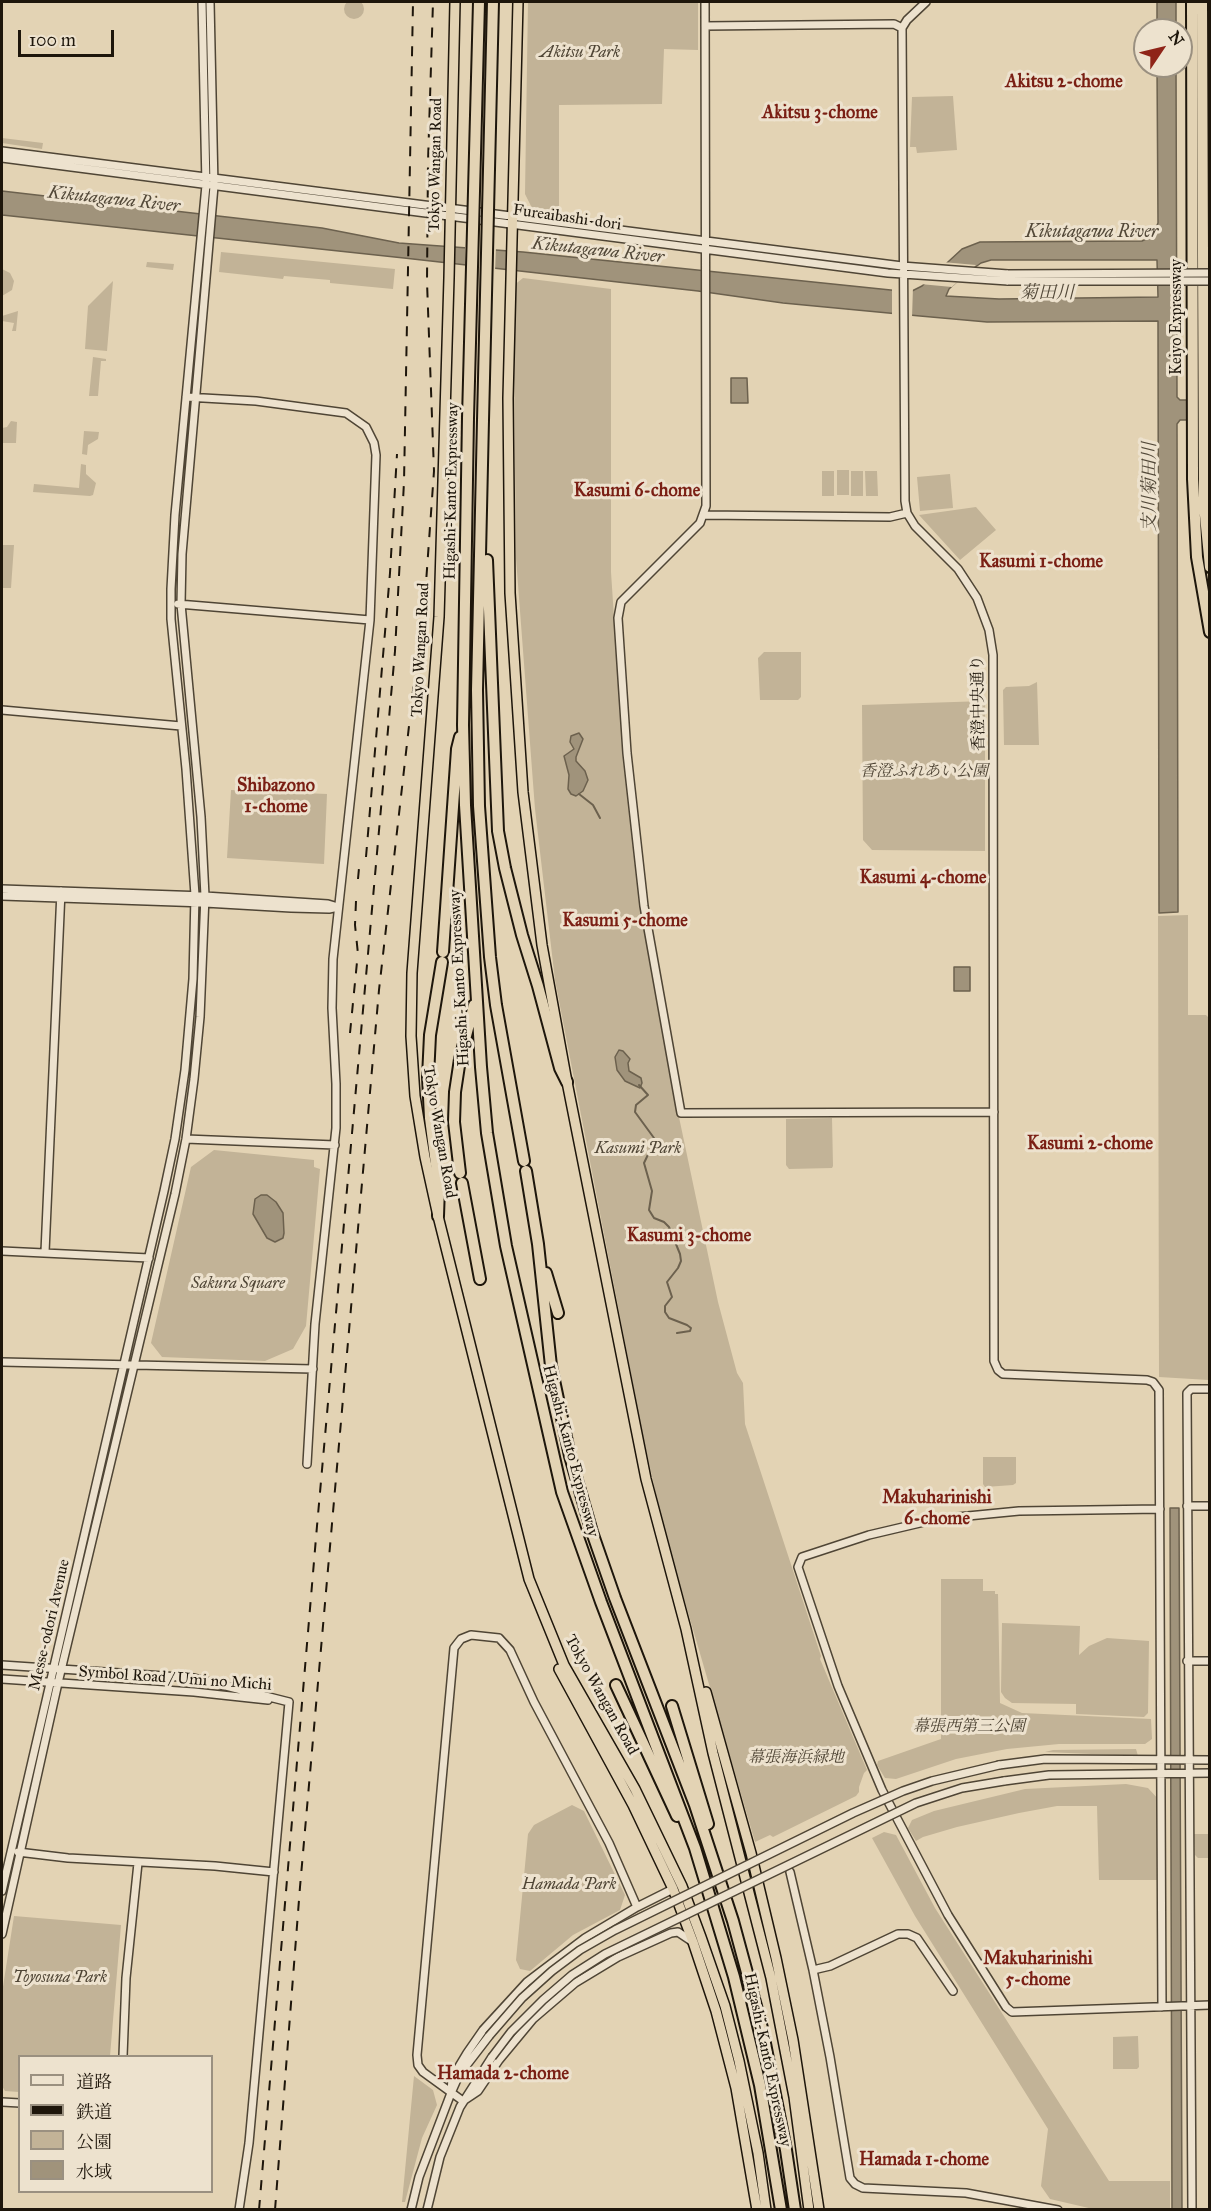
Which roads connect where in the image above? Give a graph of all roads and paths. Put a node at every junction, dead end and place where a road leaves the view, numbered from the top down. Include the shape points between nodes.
1 (202, 2) edge
2 (210, 2) edge
3 (455, 2) edge
4 (479, 2) edge
5 (494, 2) edge
6 (518, 2) edge
7 (705, 2) edge
8 (926, 2) edge
9 (1192, 2) edge
10 (1202, 2) edge
11 (705, 26) junction
12 (902, 28) junction
13 (2, 151) edge
14 (2, 158) edge
15 (210, 182) junction
16 (449, 217) junction
17 (512, 220) junction
18 (707, 241) junction
19 (204, 247) junction
20 (707, 251) junction
21 (903, 270) junction
22 (1209, 273) edge
23 (1008, 278) junction
24 (1209, 281) edge
25 (186, 397) junction
26 (196, 397) junction
27 (482, 474) junction
28 (907, 513) junction
29 (704, 515) junction
30 (1209, 567) edge
31 (171, 603) junction
32 (181, 604) junction
33 (370, 620) junction
34 (1209, 632) edge
35 (2, 710) edge
36 (463, 725) junction
37 (181, 726) junction
38 (2, 889) edge
39 (61, 891) junction
40 (195, 895) junction
41 (2, 896) edge
42 (205, 899) junction
43 (61, 900) junction
44 (195, 904) junction
45 (338, 907) junction
46 (477, 994) junction
47 (567, 1082) junction
48 (994, 1112) junction
49 (186, 1139) junction
50 (335, 1145) junction
51 (438, 1216) junction
52 (538, 1244) junction
53 (2, 1251) edge
54 (45, 1251) junction
55 (149, 1258) junction
56 (480, 1279) dead end
57 (558, 1313) dead end
58 (2, 1362) edge
59 (124, 1364) junction
60 (134, 1364) junction
61 (313, 1369) junction
62 (1209, 1389) edge
63 (307, 1464) dead end
64 (1187, 1506) junction
65 (1209, 1506) edge
66 (1160, 1509) junction
67 (529, 1579) junction
68 (1187, 1661) junction
69 (1209, 1661) edge
70 (2, 1665) edge
71 (694, 1666) junction
72 (58, 1669) junction
73 (2, 1679) edge
74 (54, 1683) junction
75 (616, 1685) dead end
76 (289, 1702) junction
77 (672, 1706) dead end
78 (1162, 1760) junction
79 (1186, 1760) junction
80 (1209, 1760) edge
81 (1186, 1773) junction
82 (1209, 1773) edge
83 (1163, 1774) junction
84 (695, 1848) junction
85 (10, 1851) junction
86 (20, 1852) junction
87 (713, 1856) junction
88 (138, 1863) junction
89 (274, 1872) junction
90 (790, 1872) dead end
91 (673, 1889) junction
92 (2, 1891) edge
93 (637, 1907) junction
94 (717, 1918) joint
95 (733, 1921) joint
96 (2, 1934) edge
97 (693, 1942) junction
98 (813, 1970) junction
99 (953, 1991) dead end
100 (1209, 2005) edge
101 (1190, 2006) junction
102 (1162, 2007) junction
103 (123, 2055) edge
104 (451, 2093) junction
105 (463, 2101) junction
106 (2, 2102) edge
107 (18, 2103) edge
108 (238, 2210) edge
109 (411, 2210) edge
110 (427, 2210) edge
111 (757, 2210) edge
112 (766, 2210) edge
113 (781, 2210) edge
114 (795, 2210) edge
115 (809, 2210) edge
116 (819, 2210) edge
117 (1058, 2210) edge
118 (1192, 2210) edge

1 - 15 street
2 - 15 street
3 - 16 highway, Tokyo Wangan Road
4 - 36 highway, Higashi-Kanto Expressway, bridge
5 - 27 highway, Higashi-Kanto Expressway, bridge
6 - 17 highway
7 - 11 street
8 - 12 street
9 - 34 highway, Keiyo Expressway via 1192,424 1197,557
10 - 30 highway, Keiyo Expressway via 1204,505
11 - 12 street via 894,24
11 - 18 street
12 - 21 street
13 - 15 street
14 - 15 street
15 - 16 street, Fureaibashi-dori
15 - 19 street
16 - 17 street, Fureaibashi-dori
16 - 51 highway, Tokyo Wangan Road via 439,617 411,1004 415,1096
17 - 18 street, Fureaibashi-dori
17 - 20 street, Fureaibashi-dori
17 - 47 highway via 508,399 512,637 523,792 543,945
18 - 20 street
18 - 21 street, Fureaibashi-dori
19 - 25 street, Messe-odori Avenue
19 - 26 street, Messe-odori Avenue
20 - 21 street, Fureaibashi-dori
20 - 29 street
21 - 23 street, Fureaibashi-dori via 916,267
21 - 23 street, Fureaibashi-dori via 916,276
21 - 28 street
22 - 23 street, bridge
23 - 24 street, bridge
25 - 26 street
25 - 31 street, Messe-odori Avenue
26 - 32 street, Messe-odori Avenue
26 - 33 street via 336,411 356,418 366,427 376,455
27 - 47 highway via 486,484 498,831 520,925
27 - 52 highway, Higashi-Kanto Expressway via 477,690 482,874 495,998
28 - 29 street via 891,517
28 - 48 street, 香澄中央通り via 967,581 989,630 993,667
29 - 48 street via 621,602 618,618 644,906 681,1113
31 - 32 street
31 - 37 street, Messe-odori Avenue
32 - 33 street
32 - 42 street, Messe-odori Avenue
33 - 45 street
35 - 37 street
36 - 46 highway, Higashi-Kanto Expressway
36 - 51 highway via 456,749 442,957 428,1077 439,1186
37 - 40 street, Messe-odori Avenue
38 - 39 street
39 - 40 street
39 - 43 street
40 - 42 street
40 - 44 street, Messe-odori Avenue
41 - 43 street
42 - 44 street
42 - 45 street
42 - 49 street, Messe-odori Avenue via 200,1017
43 - 44 street
43 - 54 street
44 - 55 street, Messe-odori Avenue via 185,1070 175,1139
45 - 50 street via 332,984
46 - 56 highway via 460,1059 454,1122
46 - 84 highway, Higashi-Kanto Expressway via 488,1143 549,1442 585,1560
47 - 71 highway via 646,1479
48 - 66 street, 香澄中央通り via 996,1366 1003,1374 1153,1382 1159,1390
49 - 50 street
49 - 60 street, Messe-odori Avenue
50 - 61 street
51 - 67 highway, Tokyo Wangan Road
52 - 57 highway
52 - 87 highway, Higashi-Kanto Expressway via 551,1366 579,1490 615,1598
53 - 54 street
54 - 55 street
55 - 59 street, Messe-odori Avenue
58 - 59 street
59 - 60 street
59 - 72 street, Messe-odori Avenue
60 - 61 street
60 - 72 street, Messe-odori Avenue
61 - 63 street
62 - 64 street via 1191,1389 1187,1393
64 - 65 street
64 - 68 street
66 - 78 street
66 - 102 street via 1019,1510 937,1519 869,1535 802,1557 798,1567 838,1686 882,1790 948,1915 1006,2007 1012,2012
67 - 91 highway via 531,1595 557,1665 633,1805
67 - 112 highway, Tokyo Wangan Road, bridge via 564,1665 635,1789 682,1886 733,2034
68 - 69 street
68 - 79 street
70 - 72 street, Symbol Road / Umi no Michi
71 - 115 highway, bridge via 771,1978 794,2097
71 - 116 highway via 701,1675 776,1958
72 - 74 street, Messe-odori Avenue
72 - 76 street, Symbol Road / Umi no Michi via 194,1678
73 - 74 street, Symbol Road / Umi no Michi
74 - 76 street, Symbol Road / Umi no Michi
74 - 85 street, Messe-odori Avenue
74 - 86 street, Messe-odori Avenue
75 - 84 highway via 680,1824
76 - 89 street
77 - 87 highway via 706,1815
78 - 79 street
78 - 83 street
78 - 104 street, bridge via 1045,1759 999,1765 932,1781 853,1813 580,1950 522,1998 459,2075
79 - 80 street
79 - 81 street
81 - 82 street
81 - 83 street
81 - 101 street
83 - 102 street
83 - 105 street, bridge via 1049,1775 962,1788 916,1803 605,1954 572,1975 511,2032
84 - 94 highway, Higashi-Kanto Expressway
85 - 86 street
85 - 92 street, Messe-odori Avenue
86 - 88 street
86 - 96 street, Messe-odori Avenue
87 - 95 highway, Higashi-Kanto Expressway
88 - 89 street
88 - 103 street via 126,1978
89 - 108 street via 249,2143
90 - 98 street
91 - 93 street
91 - 97 highway
93 - 104 street via 585,1938 527,1983 467,2052 452,2078
93 - 104 street via 609,1843 510,1650 499,1638 471,1635 461,1639 454,1648 417,2055 417,2065 423,2073
94 - 113 highway, Higashi-Kantō Expressway via 755,2064
95 - 114 highway, Higashi-Kantō Expressway via 762,2028
97 - 105 street via 678,1932 671,1933 618,1957 575,1983 533,2019 478,2091
97 - 111 highway via 733,2078
98 - 99 street via 908,1934 917,1938
98 - 117 street via 849,2172 855,2184 863,2188 966,2193
100 - 101 street
101 - 102 street
101 - 118 street
104 - 105 street
104 - 109 street via 422,2167
105 - 110 street via 440,2157
106 - 107 street

